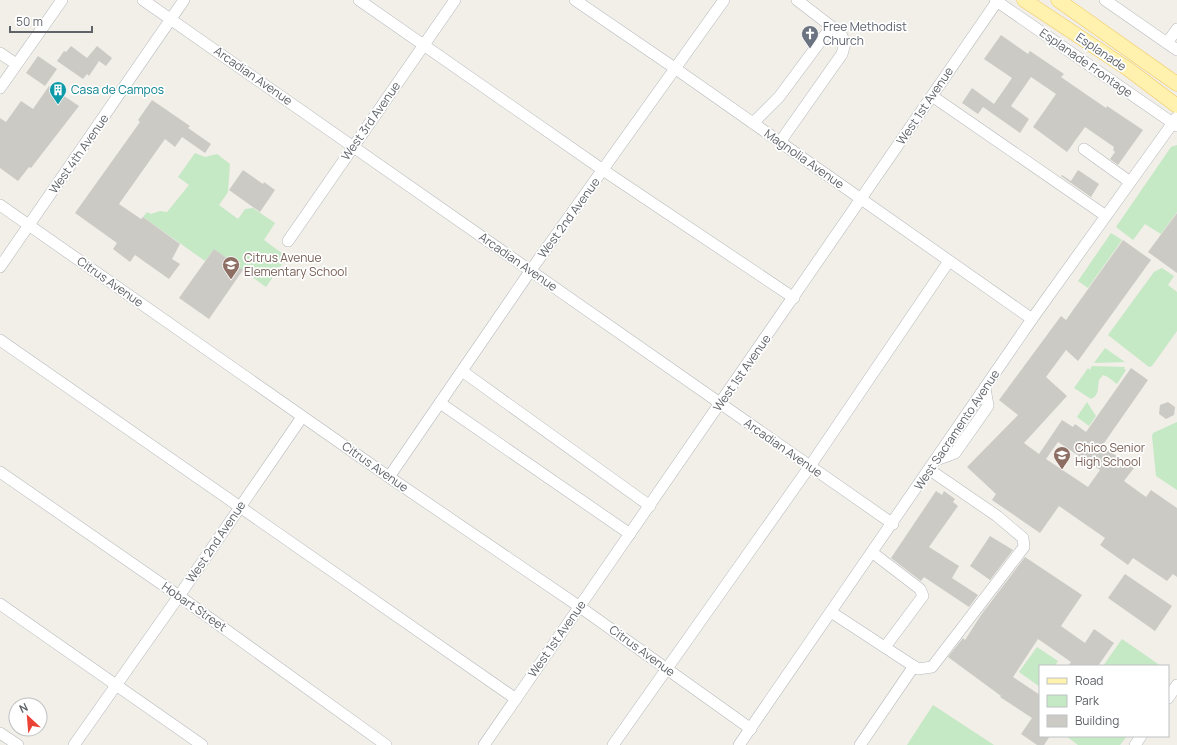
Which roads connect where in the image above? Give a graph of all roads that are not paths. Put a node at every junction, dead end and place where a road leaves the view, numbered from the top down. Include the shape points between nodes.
1 (62, 0) edge
2 (143, 0) edge
3 (184, 0) edge
4 (359, 0) edge
5 (455, 0) edge
6 (575, 0) edge
7 (724, 0) edge
8 (797, 0) edge
9 (997, 0) edge
10 (1024, 0) edge
11 (1058, 0) edge
12 (1105, 0) edge
13 (171, 19) junction
14 (831, 27) junction
15 (1177, 29) edge
16 (1167, 43) junction
17 (424, 45) junction
18 (1177, 50) edge
19 (0, 53) edge
20 (16, 64) junction
21 (676, 69) junction
22 (1177, 84) edge
23 (0, 88) edge
24 (932, 96) junction
25 (1177, 106) edge
26 (1176, 122) edge
27 (753, 123) junction
28 (780, 142) junction
29 (354, 146) junction
30 (1084, 149) dead end
31 (604, 170) junction
32 (1130, 182) junction
33 (861, 199) junction
34 (0, 205) edge
35 (1106, 216) junction
36 (29, 225) junction
37 (288, 241) dead end
38 (949, 261) junction
39 (0, 268) edge
40 (531, 270) junction
41 (794, 298) junction
42 (1032, 319) junction
43 (0, 340) edge
44 (462, 371) junction
45 (440, 402) junction
46 (721, 404) junction
47 (302, 417) junction
48 (810, 466) junction
49 (930, 470) junction
50 (0, 472) edge
51 (389, 477) junction
52 (650, 506) junction
53 (239, 508) junction
54 (893, 524) junction
55 (630, 534) junction
56 (872, 553) junction
57 (179, 596) junction
58 (0, 604) edge
59 (580, 607) junction
60 (831, 612) junction
61 (885, 647) junction
62 (916, 667) junction
63 (667, 668) junction
64 (1177, 685) edge
65 (115, 686) junction
66 (1169, 697) edge
67 (516, 699) junction
68 (751, 729) junction
69 (0, 733) edge
70 (18, 745) edge
71 (74, 745) edge
72 (202, 745) edge
73 (386, 745) edge
74 (484, 745) edge
75 (613, 745) edge
76 (739, 745) edge
77 (860, 745) edge

1 - 20 street
2 - 13 street, Arcadian Avenue
3 - 13 street, West 4th Avenue
4 - 17 street
5 - 17 street, West 3rd Avenue
6 - 21 street, Magnolia Avenue
7 - 21 street, West 2nd Avenue
8 - 14 street
9 - 24 street, West 1st Avenue
9 - 26 street, Esplanade Frontage
10 - 25 main road, Esplanade
11 - 22 main road, Esplanade
12 - 16 street
13 - 29 street, Arcadian Avenue
13 - 36 street, West 4th Avenue
14 - 27 street via 779,97
14 - 28 street via 841,34 845,42 842,54
15 - 16 street
16 - 18 street
17 - 29 street, West 3rd Avenue
17 - 31 street
19 - 20 street
20 - 23 street
21 - 27 street, Magnolia Avenue
21 - 31 street, West 2nd Avenue
24 - 33 street, West 1st Avenue
24 - 35 street
26 - 32 street, West Sacramento Avenue
27 - 28 street, Magnolia Avenue
28 - 33 street, Magnolia Avenue
29 - 37 street, West 3rd Avenue
29 - 40 street, Arcadian Avenue
30 - 32 street
31 - 40 street, West 2nd Avenue
31 - 41 street
32 - 35 street, West Sacramento Avenue
33 - 38 street, Magnolia Avenue
33 - 41 street, West 1st Avenue
34 - 36 street, Citrus Avenue
35 - 42 street, West Sacramento Avenue
36 - 39 street, West 4th Avenue
36 - 47 street, Citrus Avenue
38 - 42 street, Magnolia Avenue
38 - 48 street
40 - 44 street, West 2nd Avenue
40 - 46 street, Arcadian Avenue
41 - 46 street, West 1st Avenue
42 - 49 street, West Sacramento Avenue
43 - 53 street
44 - 45 street, West 2nd Avenue
44 - 52 street
45 - 51 street, West 2nd Avenue
45 - 55 street
46 - 48 street, Arcadian Avenue
46 - 52 street, West 1st Avenue
47 - 51 street, Citrus Avenue
47 - 53 street, West 2nd Avenue
48 - 54 street, Arcadian Avenue
48 - 63 street
49 - 54 street, West Sacramento Avenue
49 - 62 street via 997,516 1023,538 1024,547 932,667
50 - 57 street, Hobart Street
51 - 59 street, Citrus Avenue
52 - 55 street, West 1st Avenue
53 - 57 street, West 2nd Avenue
53 - 67 street
54 - 56 street, West Sacramento Avenue
55 - 59 street, West 1st Avenue
56 - 60 street, West Sacramento Avenue
56 - 61 street via 920,589 923,596
57 - 65 street, West 2nd Avenue
57 - 73 street, Hobart Street
58 - 65 street
59 - 63 street, Citrus Avenue
59 - 67 street, West 1st Avenue
60 - 61 street
60 - 68 street, West Sacramento Avenue
61 - 62 street
62 - 77 street
63 - 68 street, Citrus Avenue
63 - 75 street
64 - 66 street
65 - 71 street, West 2nd Avenue
65 - 72 street
67 - 74 street, West 1st Avenue
68 - 76 street, West Sacramento Avenue
69 - 70 street

